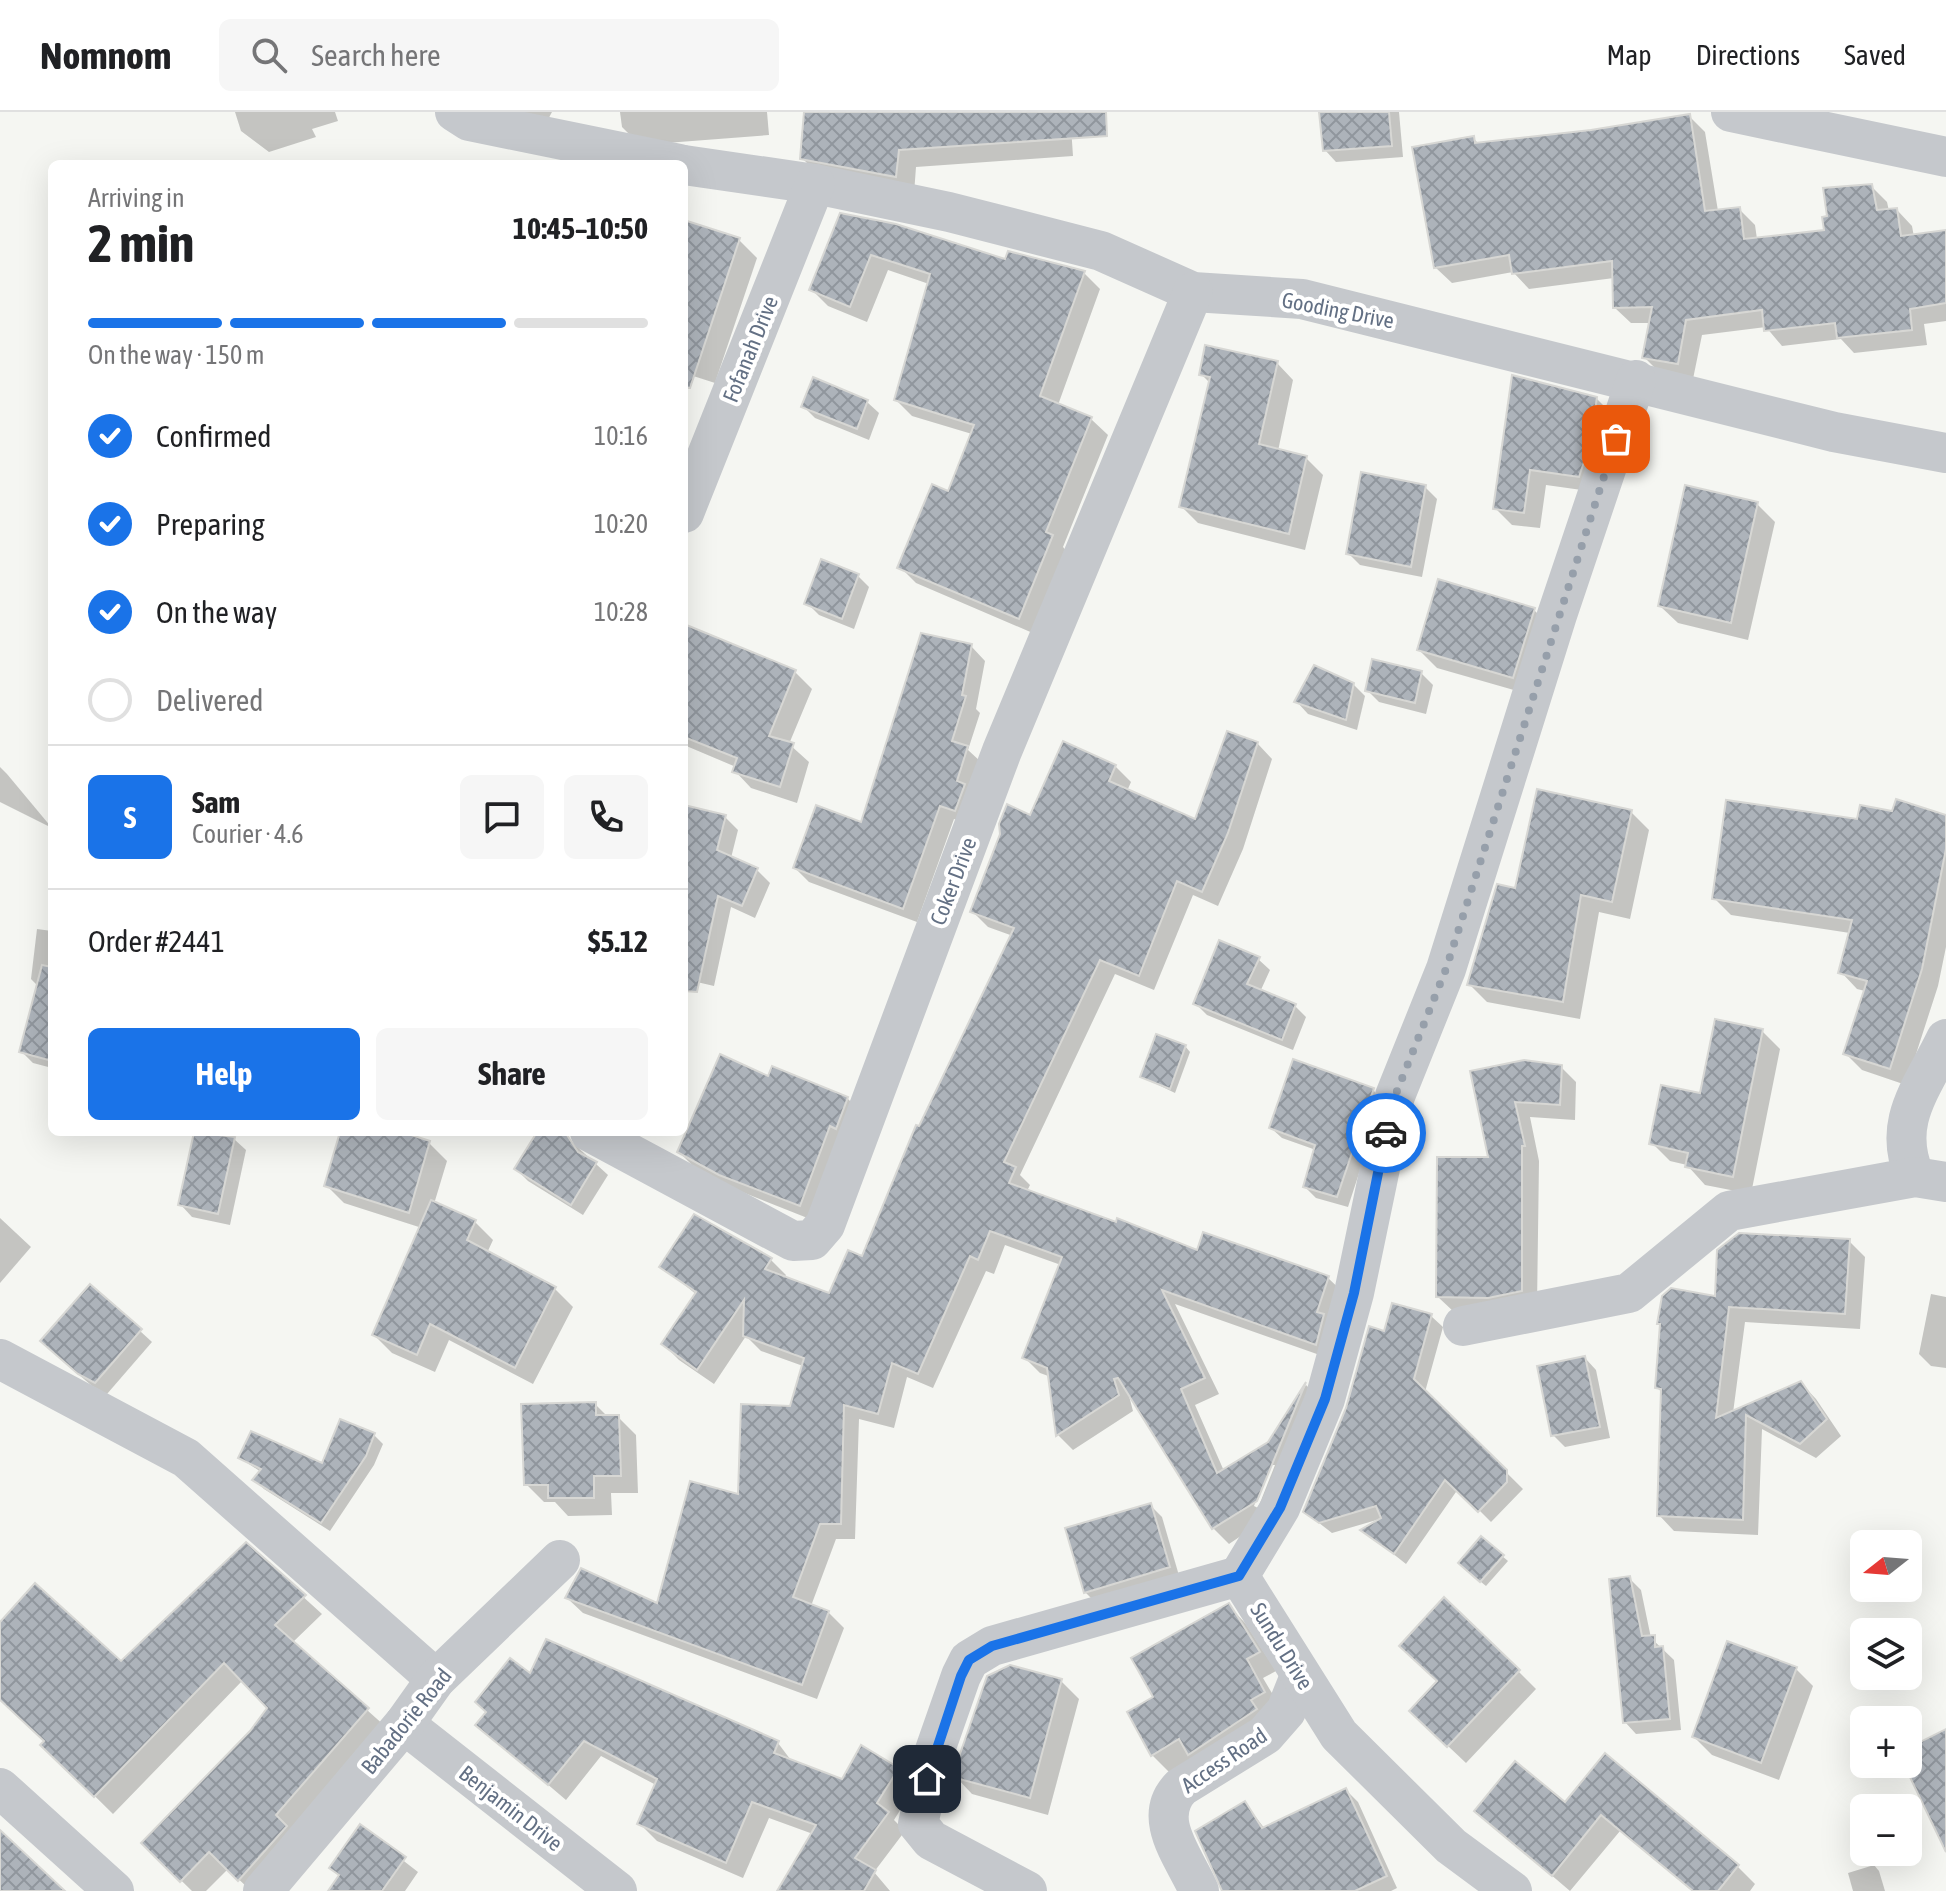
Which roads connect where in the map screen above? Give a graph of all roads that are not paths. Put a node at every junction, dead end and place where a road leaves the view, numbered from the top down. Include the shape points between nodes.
1 (455, 112) edge
2 (1731, 112) edge
3 (530, 121) edge
4 (1946, 157) edge
5 (668, 160) edge
6 (688, 165) edge
7 (815, 184) junction
8 (1193, 292) junction
9 (1636, 380) junction
10 (1946, 453) edge
11 (688, 503) edge
12 (1946, 1039) edge
13 (597, 1136) edge
14 (1930, 1179) edge
15 (1463, 1326) dead end
16 (0, 1359) edge
17 (560, 1560) dead end
18 (1239, 1576) junction
19 (1300, 1676) junction
20 (436, 1679) junction
21 (404, 1724) junction
22 (0, 1788) edge
23 (114, 1891) edge
24 (263, 1891) edge
25 (617, 1891) edge
26 (1027, 1891) edge
27 (1199, 1891) edge
28 (1512, 1891) edge

1 - 3 street, Gooding Drive via 469,121
2 - 4 street
3 - 5 street, Gooding Drive
6 - 7 street, Gooding Drive
7 - 8 street, Gooding Drive via 1101,251
7 - 11 street, Fofanah Drive
8 - 9 street, Gooding Drive via 1302,299
8 - 13 street, Coker Drive via 1002,751 825,1225 812,1240 793,1241
9 - 10 street, Gooding Drive via 1834,432
9 - 18 street via 1446,969 1395,1096 1354,1293 1325,1399 1280,1508
12 - 14 street via 1904,1124 1906,1157
14 - 15 street via 1729,1211 1629,1293
16 - 20 street via 186,1458
17 - 20 street, Babadorie Road
18 - 19 street, Sundu Drive
18 - 26 street via 992,1646 969,1660 934,1753 918,1824 931,1840
19 - 27 street, Access Road via 1286,1711 1265,1735 1171,1797 1169,1829
19 - 28 street, Sundu Drive via 1339,1735 1451,1846
20 - 21 street, Babadorie Road
21 - 24 street, Babadorie Road
21 - 25 street, Benjamin Drive
22 - 23 street

